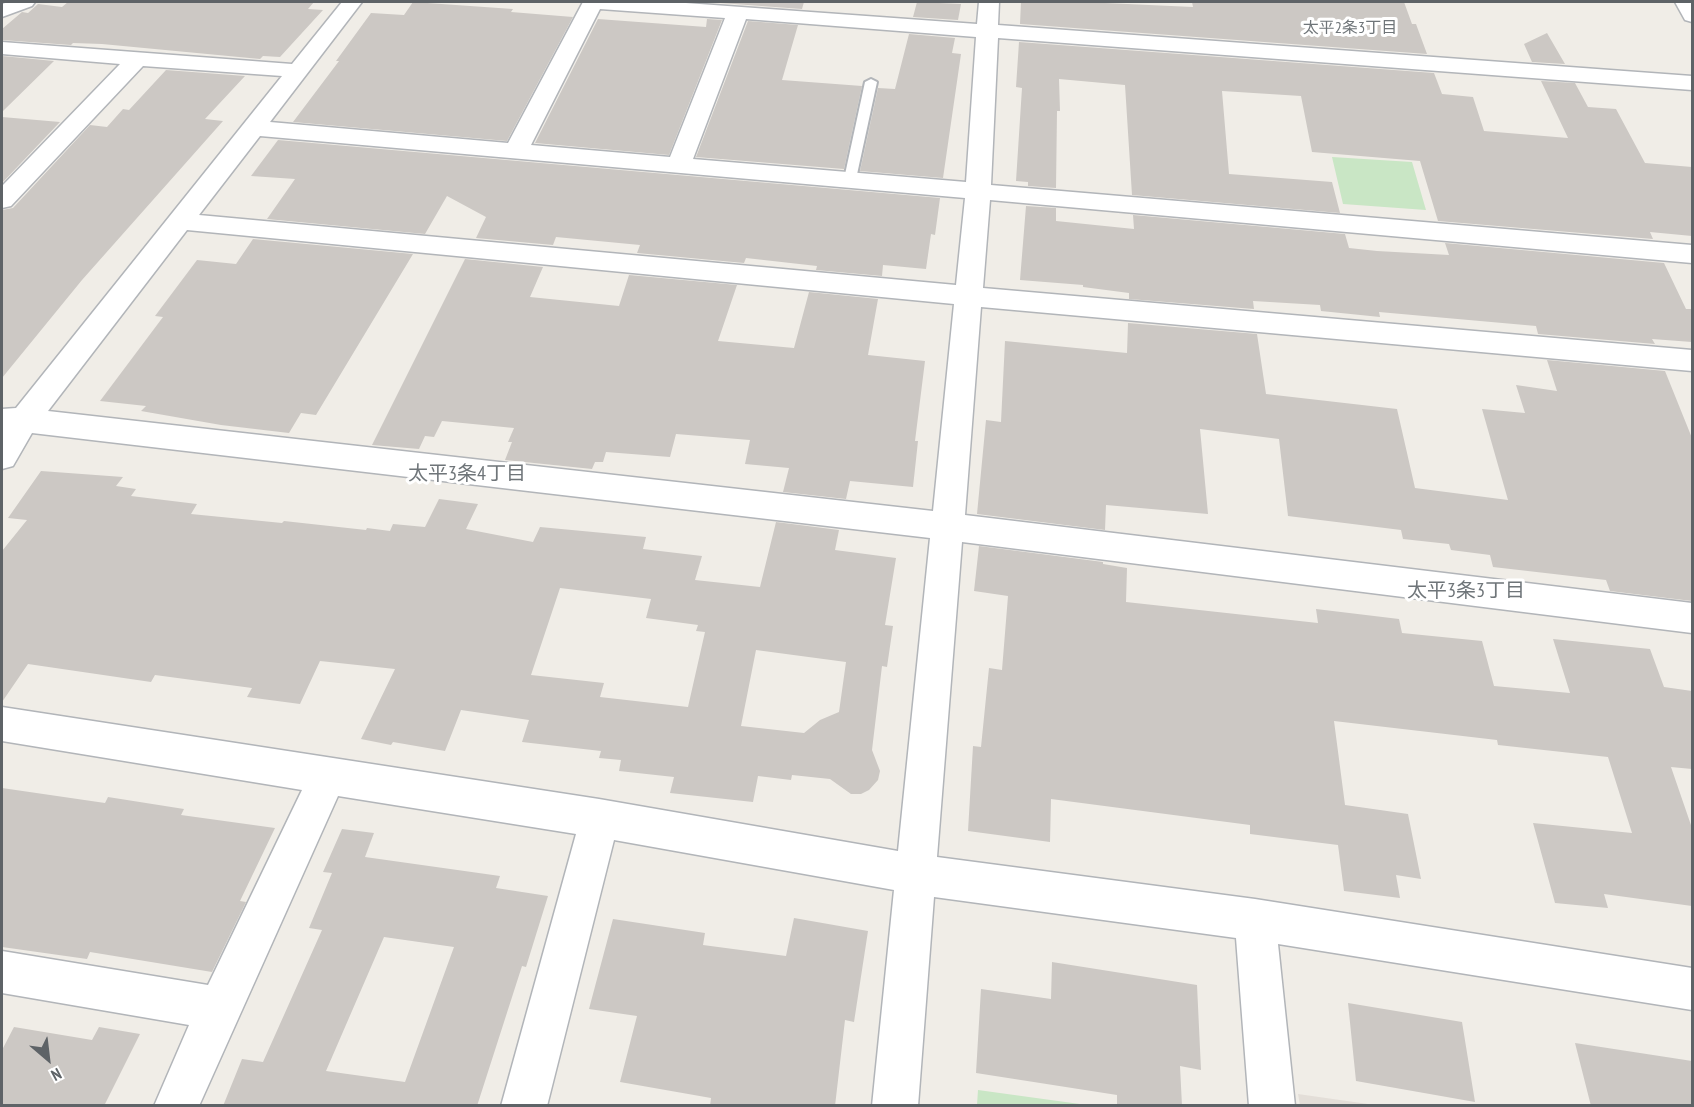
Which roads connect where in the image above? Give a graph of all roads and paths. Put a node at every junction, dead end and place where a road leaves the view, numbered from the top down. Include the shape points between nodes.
1 (25, 2) edge
2 (352, 2) edge
3 (594, 2) edge
4 (1685, 2) edge
5 (2, 11) edge
6 (738, 12) junction
7 (988, 16) edge
8 (1692, 16) edge
9 (2, 48) edge
10 (138, 58) junction
11 (297, 71) junction
12 (872, 82) dead end
13 (1692, 82) edge
14 (253, 128) junction
15 (516, 150) junction
16 (679, 165) junction
17 (849, 179) junction
18 (978, 190) junction
19 (2, 200) edge
20 (179, 221) junction
21 (1692, 254) edge
22 (968, 296) junction
23 (1692, 361) edge
24 (13, 420) edge
25 (2, 457) edge
26 (947, 526) junction
27 (1692, 618) edge
28 (2, 724) edge
29 (328, 776) junction
30 (599, 818) junction
31 (915, 874) junction
32 (1255, 920) junction
33 (2, 972) edge
34 (1692, 989) edge
35 (219, 1010) junction
36 (176, 1106) edge
37 (524, 1106) edge
38 (895, 1106) edge
39 (1272, 1106) edge

1 - 5 street
2 - 11 street
3 - 6 street
3 - 15 street
4 - 8 street
6 - 7 street
6 - 16 street
7 - 13 street
7 - 18 street
9 - 10 street
10 - 11 street
10 - 19 street
11 - 14 street
12 - 17 lane
14 - 15 street
14 - 20 street
15 - 16 street
16 - 17 street
17 - 18 street
18 - 21 street
18 - 22 street
20 - 22 street
20 - 24 street
22 - 23 street
22 - 26 street
24 - 25 street
24 - 26 street
26 - 27 street
26 - 31 street
28 - 29 street
29 - 30 street
29 - 35 street
30 - 31 street
30 - 37 street
31 - 32 street
31 - 38 street
32 - 34 street
32 - 39 street
33 - 35 street
35 - 36 street

